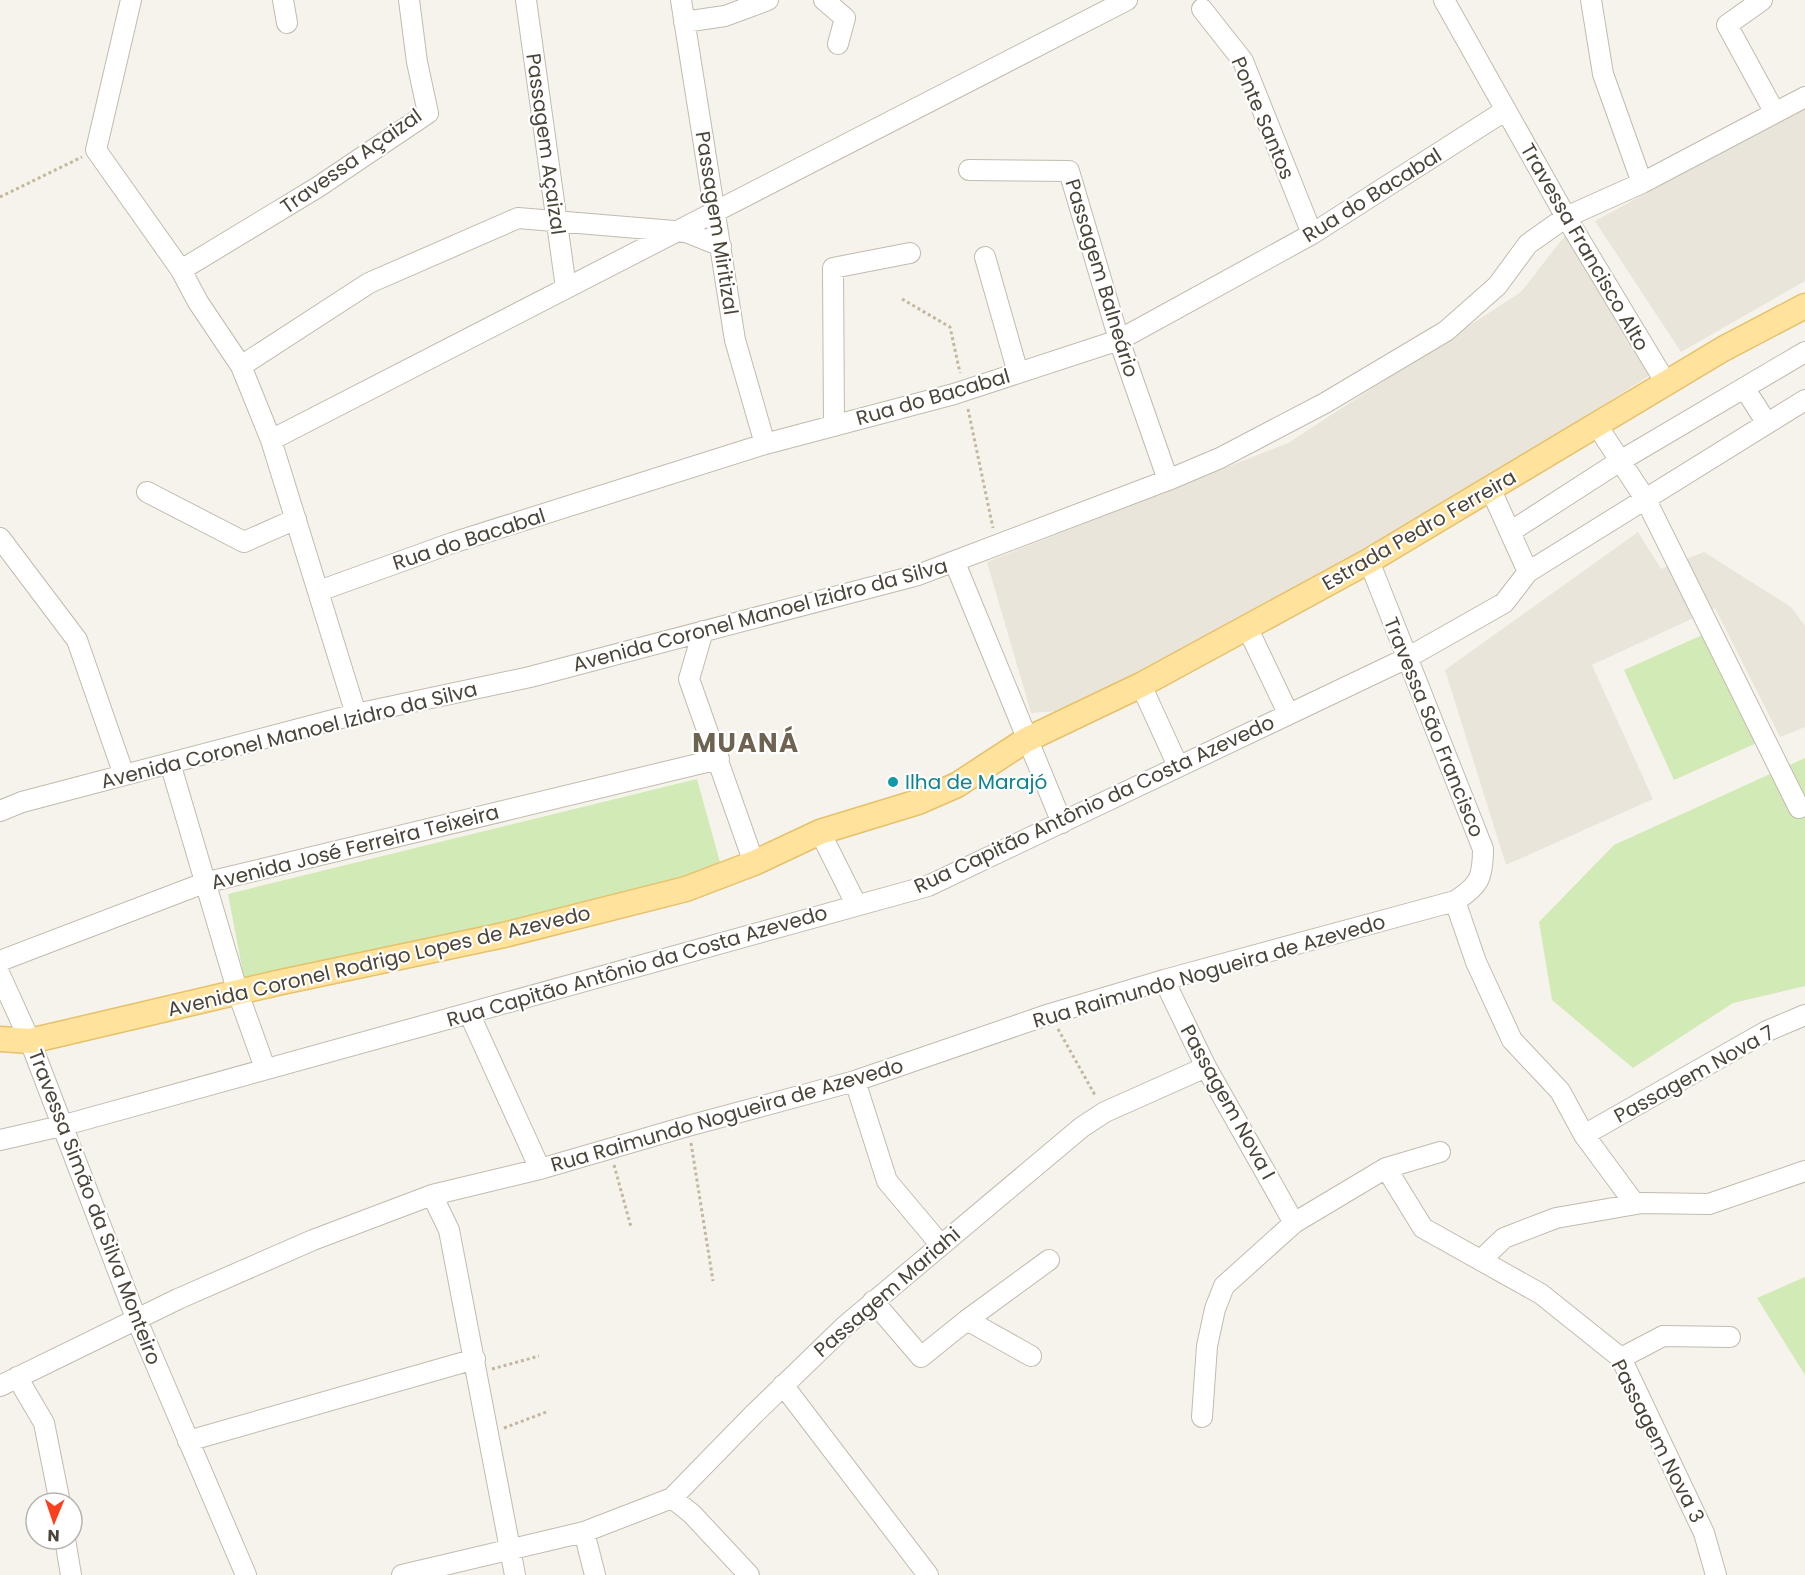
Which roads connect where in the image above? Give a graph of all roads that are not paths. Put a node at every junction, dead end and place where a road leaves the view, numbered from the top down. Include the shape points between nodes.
1 (130, 0) edge
2 (284, 0) edge
3 (409, 0) edge
4 (526, 0) edge
5 (681, 0) edge
6 (768, 0) edge
7 (824, 0) edge
8 (1127, 0) edge
9 (1444, 0) edge
10 (1591, 0) edge
11 (1762, 0) edge
12 (1202, 9) dead end
13 (684, 21) junction
14 (287, 23) dead end
15 (838, 44) dead end
16 (1805, 97) edge
17 (1506, 110) junction
18 (1775, 113) junction
19 (969, 170) dead end
20 (1642, 183) junction
21 (715, 211) junction
22 (1566, 217) junction
23 (555, 219) junction
24 (676, 231) junction
25 (1312, 234) junction
26 (721, 246) junction
27 (910, 253) dead end
28 (985, 257) dead end
29 (181, 270) junction
30 (566, 288) junction
31 (1805, 306) edge
32 (1119, 340) junction
33 (1805, 352) edge
34 (241, 366) junction
35 (1018, 373) junction
36 (1666, 383) junction
37 (1745, 389) junction
38 (1805, 400) edge
39 (1766, 422) junction
40 (1596, 424) junction
41 (834, 426) junction
42 (271, 440) junction
43 (765, 444) junction
44 (1620, 460) junction
45 (1168, 480) junction
46 (1491, 490) junction
47 (147, 492) dead end
48 (1646, 500) junction
49 (296, 519) junction
50 (1510, 532) junction
51 (0, 538) edge
52 (1369, 561) junction
53 (955, 563) junction
54 (1528, 572) junction
55 (319, 591) junction
56 (1247, 627) junction
57 (703, 631) junction
58 (1407, 658) junction
59 (1141, 685) junction
60 (1288, 713) junction
61 (356, 714) junction
62 (1026, 741) junction
63 (719, 759) junction
64 (170, 763) junction
65 (1178, 766) junction
66 (124, 775) junction
67 (1799, 807) dead end
68 (0, 811) edge
69 (1062, 824) junction
70 (820, 832) junction
71 (754, 864) junction
72 (204, 883) junction
73 (1462, 897) junction
74 (855, 904) junction
75 (0, 962) edge
76 (0, 975) edge
77 (1164, 980) junction
78 (238, 993) junction
79 (469, 1013) junction
80 (1805, 1015) edge
81 (0, 1039) edge
82 (30, 1041) junction
83 (1206, 1067) junction
84 (265, 1068) junction
85 (855, 1081) junction
86 (62, 1126) junction
87 (1584, 1135) junction
88 (0, 1140) edge
89 (1440, 1152) dead end
90 (1386, 1168) junction
91 (540, 1169) junction
92 (1805, 1171) edge
93 (432, 1195) junction
94 (1635, 1204) junction
95 (1294, 1223) junction
96 (940, 1244) junction
97 (1482, 1259) junction
98 (1049, 1260) dead end
99 (873, 1301) junction
100 (136, 1318) junction
101 (967, 1320) junction
102 (1730, 1336) dead end
103 (1031, 1356) dead end
104 (1621, 1358) junction
105 (475, 1366) junction
106 (8, 1381) edge
107 (783, 1385) junction
108 (1202, 1417) dead end
109 (188, 1441) junction
110 (58, 1491) edge
111 (672, 1498) junction
112 (584, 1532) junction
113 (510, 1548) junction
114 (67, 1551) edge
115 (71, 1575) edge
116 (246, 1575) edge
117 (402, 1575) edge
118 (514, 1575) edge
119 (595, 1575) edge
120 (749, 1575) edge
121 (928, 1575) edge
122 (1716, 1575) edge

1 - 29 street via 96,150
2 - 14 street
3 - 29 street, Travessa Açaizal via 428,113 318,187
4 - 23 street, Passagem Açaizal
5 - 13 street, Passagem Miritizal
6 - 13 street via 724,16
7 - 15 street via 845,18
8 - 21 street
9 - 17 street, Travessa Francisco Alto
10 - 20 street via 1603,74
11 - 18 street via 1727,25
12 - 25 street, Ponte Santos via 1243,61
13 - 21 street, Passagem Miritizal
16 - 18 street, Avenida Coronel Manoel Izidro da Silva
17 - 22 street, Travessa Francisco Alto
17 - 25 street, Rua do Bacabal
18 - 20 street, Avenida Coronel Manoel Izidro da Silva
19 - 32 street, Passagem Balneário via 1069,171
20 - 22 street, Avenida Coronel Manoel Izidro da Silva
21 - 24 street
21 - 26 street, Passagem Miritizal
22 - 36 street, Travessa Francisco Alto
22 - 45 street, Avenida Coronel Manoel Izidro da Silva via 1528,244 1497,286 1446,331 1325,403 1220,458
23 - 24 street
23 - 30 street, Passagem Açaizal
23 - 34 street via 518,218 369,283
24 - 26 street
24 - 30 street
25 - 32 street, Rua do Bacabal
26 - 43 street, Passagem Miritizal via 735,340
27 - 41 street via 833,268
28 - 35 street
29 - 34 street
30 - 42 street
31 - 36 main road, Estrada Pedro Ferreira
32 - 35 street, Rua do Bacabal
32 - 45 street, Passagem Balneário
33 - 37 street
34 - 42 street
35 - 41 street, Rua do Bacabal
36 - 40 main road, Estrada Pedro Ferreira
37 - 39 street
37 - 44 street
38 - 39 street, Rua Capitão Antônio da Costa Azevedo
39 - 48 street, Rua Capitão Antônio da Costa Azevedo
40 - 44 street
40 - 46 main road, Estrada Pedro Ferreira
41 - 43 street, Rua do Bacabal
42 - 49 street
43 - 55 street, Rua do Bacabal via 452,543
44 - 48 street
44 - 50 street
45 - 53 street, Avenida Coronel Manoel Izidro da Silva
46 - 50 street
46 - 52 main road, Estrada Pedro Ferreira
47 - 49 street via 244,542
48 - 54 street, Rua Capitão Antônio da Costa Azevedo
48 - 67 street
49 - 55 street
50 - 54 street
51 - 66 street via 77,640
52 - 56 main road, Estrada Pedro Ferreira
52 - 58 street, Travessa São Francisco
53 - 57 street, Avenida Coronel Manoel Izidro da Silva
53 - 62 street
54 - 58 street, Rua Capitão Antônio da Costa Azevedo via 1504,603
55 - 61 street
56 - 59 main road, Estrada Pedro Ferreira
56 - 60 street
57 - 61 street, Avenida Coronel Manoel Izidro da Silva via 530,677
57 - 63 street via 689,679
58 - 60 street, Rua Capitão Antônio da Costa Azevedo
58 - 73 street, Travessa São Francisco via 1483,849 1483,874
59 - 62 main road, Estrada Pedro Ferreira
59 - 65 street
60 - 65 street, Rua Capitão Antônio da Costa Azevedo
61 - 64 street, Avenida Coronel Manoel Izidro da Silva
62 - 69 street
62 - 70 main road, Estrada Pedro Ferreira via 957,785 918,802
63 - 71 street
63 - 72 street, Avenida José Ferreira Teixeira
64 - 66 street, Avenida Coronel Manoel Izidro da Silva
64 - 72 street
65 - 69 street, Rua Capitão Antônio da Costa Azevedo
66 - 68 street, Avenida Coronel Manoel Izidro da Silva
69 - 74 street, Rua Capitão Antônio da Costa Azevedo via 928,886
70 - 71 main road, Avenida Coronel Rodrigo Lopes de Azevedo
70 - 74 street
71 - 78 main road, Avenida Coronel Rodrigo Lopes de Azevedo via 686,889
72 - 75 street, Avenida José Ferreira Teixeira
72 - 78 street
73 - 77 street, Rua Raimundo Nogueira de Azevedo
73 - 87 street via 1476,962 1512,1040 1560,1091
74 - 79 street, Rua Capitão Antônio da Costa Azevedo
76 - 82 street, Travessa Simão da Silva Monteiro
77 - 83 street, Passagem Nova I
77 - 85 street, Rua Raimundo Nogueira de Azevedo via 1050,1014
78 - 82 main road, Avenida Coronel Rodrigo Lopes de Azevedo
78 - 84 street
79 - 84 street, Rua Capitão Antônio da Costa Azevedo
79 - 91 street
80 - 87 street, Passagem Nova 7 via 1767,1031
81 - 82 main road, Avenida Coronel Rodrigo Lopes de Azevedo
82 - 86 street, Travessa Simão da Silva Monteiro
83 - 95 street, Passagem Nova I
83 - 96 street, Passagem Mariahi via 1105,1112
84 - 86 street, Rua Capitão Antônio da Costa Azevedo
85 - 91 street, Rua Raimundo Nogueira de Azevedo
85 - 96 street via 888,1181
86 - 88 street, Rua Capitão Antônio da Costa Azevedo
86 - 100 street, Travessa Simão da Silva Monteiro
87 - 94 street
89 - 90 street
90 - 95 street
90 - 97 street, Passagem Nova 3 via 1423,1228
91 - 93 street, Rua Raimundo Nogueira de Azevedo
92 - 94 street via 1709,1204
93 - 100 street, Rua Raimundo Nogueira de Azevedo via 312,1240
93 - 105 street via 449,1230
94 - 97 street via 1556,1218 1504,1238
95 - 108 street via 1224,1286 1207,1346
96 - 99 street, Passagem Mariahi
97 - 104 street, Passagem Nova 3 via 1541,1294
98 - 101 street
99 - 101 street via 921,1357
99 - 107 street, Passagem Mariahi
100 - 106 street, Rua Raimundo Nogueira de Azevedo
100 - 109 street, Travessa Simão da Silva Monteiro
101 - 103 street
102 - 104 street via 1663,1336
104 - 122 street, Passagem Nova 3 via 1704,1533
105 - 109 street
105 - 113 street
106 - 110 street via 44,1423
107 - 111 street, Passagem Mariahi
107 - 121 street
109 - 116 street, Travessa Simão da Silva Monteiro
111 - 112 street, Passagem Mariahi
111 - 120 street
112 - 113 street, Passagem Mariahi
112 - 119 street
113 - 117 street, Passagem Mariahi
113 - 118 street
114 - 115 street

